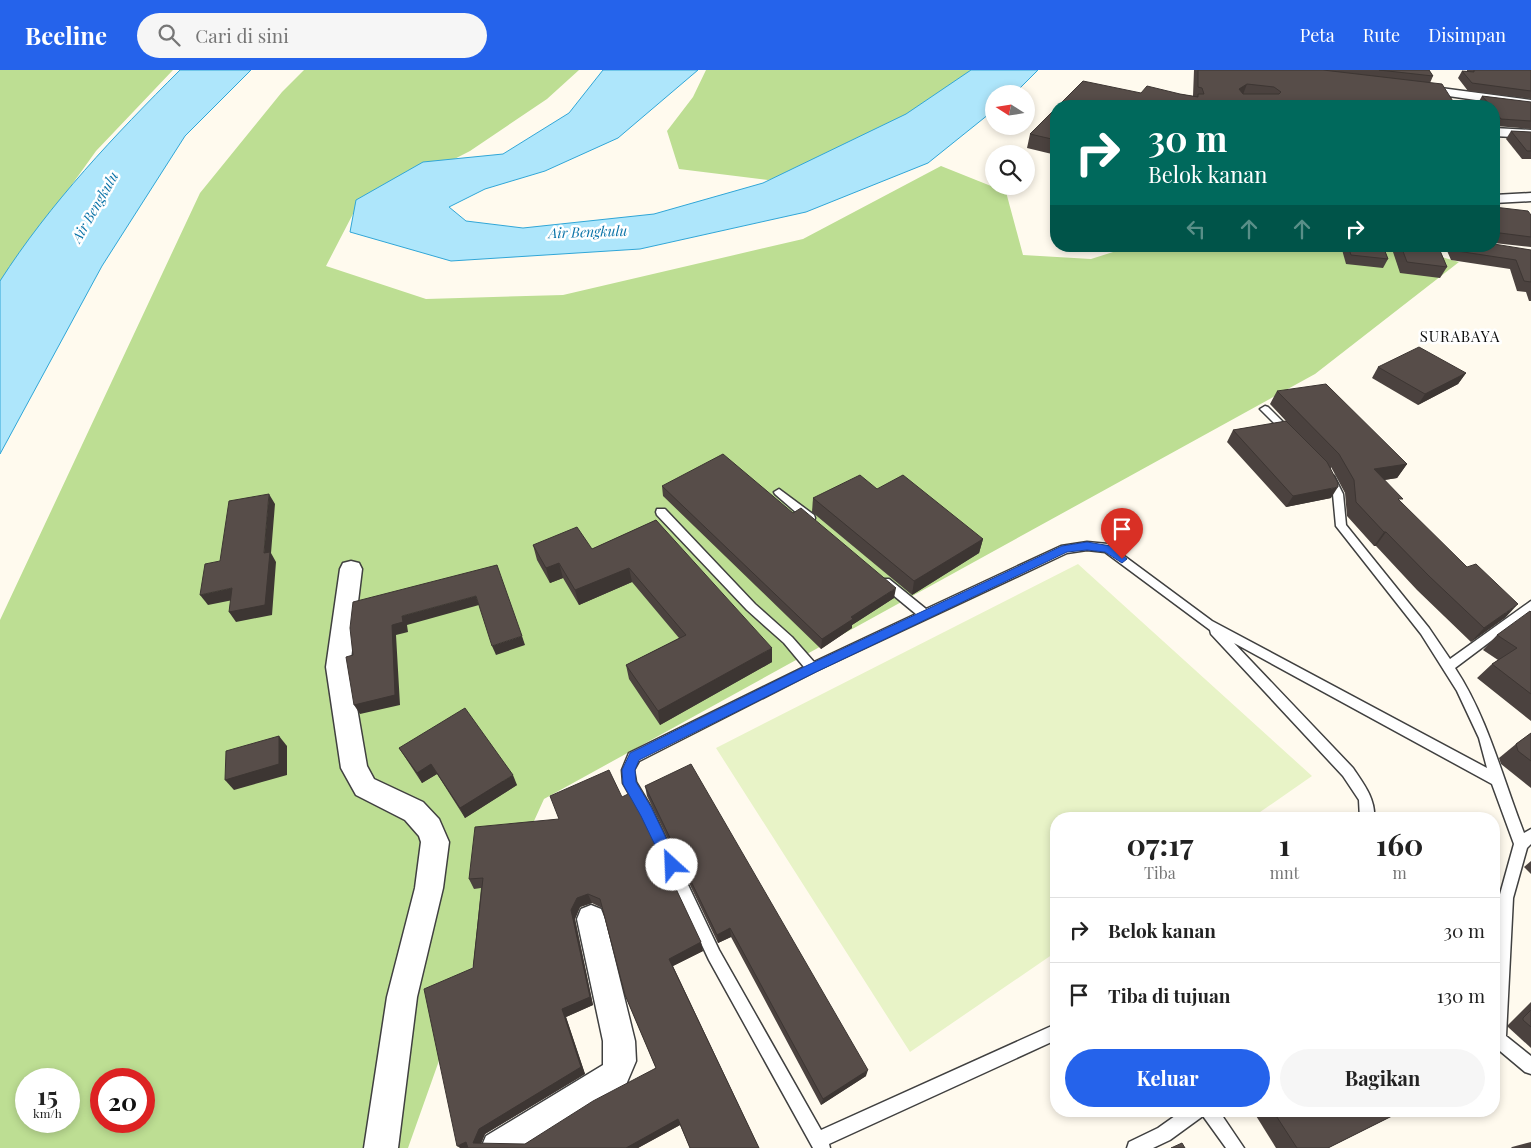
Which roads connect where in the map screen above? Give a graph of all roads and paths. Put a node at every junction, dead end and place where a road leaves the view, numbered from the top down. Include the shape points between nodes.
1 (1410, 88) edge
2 (1531, 104) edge
3 (1500, 132) edge
4 (1531, 134) edge
5 (1531, 197) edge
6 (1500, 198) edge
7 (1265, 409) dead end
8 (1299, 442) edge
9 (1326, 470) edge
10 (778, 492) dead end
11 (661, 512) dead end
12 (815, 523) edge
13 (351, 569) dead end
14 (874, 572) edge
15 (1531, 606) edge
16 (925, 615) junction
17 (1208, 624) junction
18 (1448, 667) junction
19 (812, 668) junction
20 (1497, 780) junction
21 (1367, 812) edge
22 (1526, 839) edge
23 (591, 919) dead end
24 (1500, 981) edge
25 (1050, 1035) edge
26 (1500, 1040) edge
27 (1531, 1066) edge
28 (1188, 1117) edge
29 (1213, 1117) edge
30 (820, 1144) edge
31 (381, 1148) edge
32 (498, 1148) edge
33 (1135, 1148) edge
34 (1236, 1148) edge

1 - 2 street
3 - 4 street
5 - 6 street
7 - 8 lane
9 - 18 lane via 1338,494 1341,526 1425,631
10 - 12 lane
11 - 19 lane
13 - 31 street via 338,667 354,768 366,787 414,811 430,828 435,842 429,888 402,997
14 - 16 lane
15 - 18 lane
16 - 17 lane via 1065,549 1087,546 1108,548
16 - 19 lane
17 - 20 lane
17 - 21 lane via 1348,772 1362,792
18 - 20 lane via 1475,712
19 - 30 lane via 634,757 628,770 630,784 714,955
20 - 22 lane
22 - 24 lane via 1506,898
23 - 32 street via 618,1041 620,1061 614,1076
25 - 30 lane
26 - 27 lane
28 - 33 lane
29 - 34 lane

